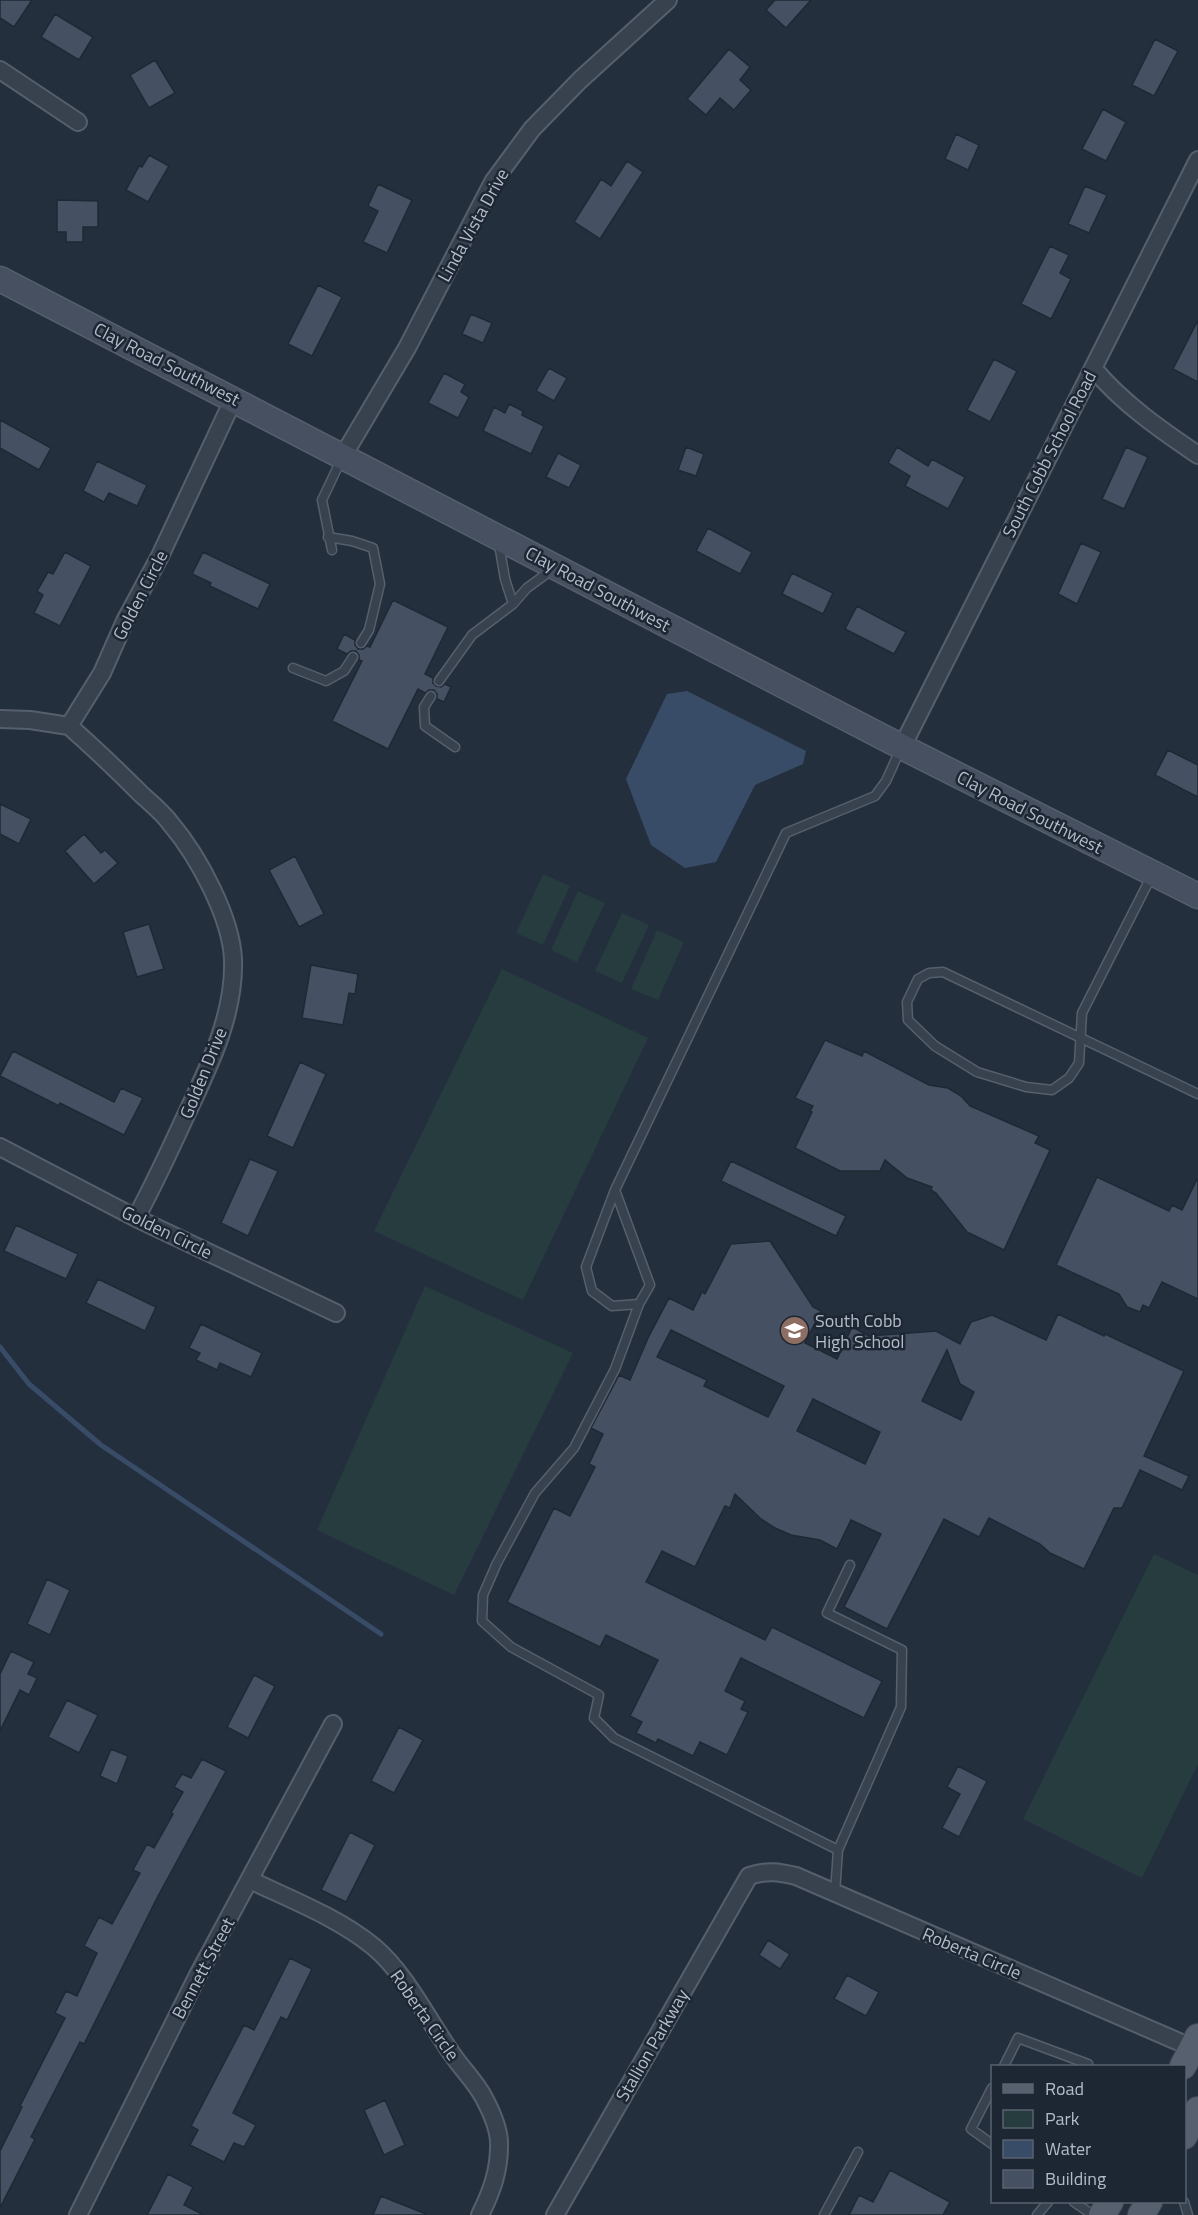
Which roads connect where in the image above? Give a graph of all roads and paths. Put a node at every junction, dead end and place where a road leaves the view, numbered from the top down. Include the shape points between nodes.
1 (668, 0) edge
2 (0, 70) edge
3 (78, 122) dead end
4 (1198, 160) edge
5 (0, 279) edge
6 (1093, 368) junction
7 (234, 398) junction
8 (1198, 455) edge
9 (343, 456) junction
10 (328, 537) junction
11 (498, 537) junction
12 (332, 550) dead end
13 (556, 567) junction
14 (513, 604) junction
15 (361, 643) dead end
16 (353, 657) dead end
17 (293, 668) dead end
18 (439, 681) dead end
19 (431, 696) dead end
20 (0, 719) edge
21 (69, 726) junction
22 (455, 747) dead end
23 (902, 747) junction
24 (1152, 874) junction
25 (1198, 896) edge
26 (1081, 1039) junction
27 (1198, 1094) edge
28 (0, 1147) edge
29 (615, 1190) junction
30 (136, 1218) junction
31 (639, 1304) junction
32 (336, 1313) dead end
33 (850, 1564) dead end
34 (333, 1724) dead end
35 (838, 1850) junction
36 (749, 1876) joint
37 (250, 1880) junction
38 (836, 1893) junction
39 (1191, 2051) edge
40 (1088, 2064) dead end
41 (1005, 2065) edge
42 (991, 2092) edge
43 (1198, 2110) edge
44 (1186, 2134) edge
45 (991, 2143) edge
46 (858, 2152) dead end
47 (1047, 2203) edge
48 (1075, 2203) edge
49 (78, 2215) edge
50 (480, 2215) edge
51 (555, 2215) edge
52 (824, 2215) edge
53 (1038, 2215) edge
54 (1093, 2215) edge

1 - 9 street, Linda Vista Drive via 532,129 493,183 407,348
2 - 3 street
4 - 6 street, South Cobb School Road
5 - 7 street, Clay Road Southwest
6 - 8 street via 1108,386
6 - 23 street, South Cobb School Road
7 - 9 street, Clay Road Southwest
7 - 21 street, Golden Circle via 102,673
9 - 10 lane via 322,500
9 - 11 street, Clay Road Southwest
10 - 12 lane
10 - 15 lane via 373,548 380,584 369,630
11 - 13 street, Clay Road Southwest
11 - 14 lane
13 - 14 lane
13 - 23 street, Clay Road Southwest
14 - 18 lane via 472,635
16 - 17 lane via 344,671 326,681
19 - 22 lane via 424,707 425,726
20 - 21 street
21 - 30 street, Golden Drive via 171,824 214,895 229,933 233,958 227,1010 210,1065
23 - 24 street, Clay Road Southwest
23 - 29 lane via 875,796 786,833
24 - 25 street, Clay Road Southwest
24 - 26 lane via 1082,1013
26 - 26 lane via 943,972 929,973 918,980 908,1002 908,1020 935,1046 976,1072 1026,1087 1052,1090 1069,1078 1079,1063
26 - 27 lane
28 - 30 street, Golden Circle
29 - 31 lane via 650,1285
29 - 31 lane via 586,1267 592,1291 612,1306
30 - 32 street, Golden Circle
31 - 35 lane via 615,1369 574,1448 535,1493 497,1563 483,1595 482,1621 511,1647 599,1695 594,1718 614,1738
33 - 35 lane via 827,1613 902,1650 901,1707
34 - 37 street, Bennett Street
35 - 38 lane
36 - 38 street, Roberta Circle via 774,1871
36 - 51 street, Stallion Parkway
37 - 49 street, Bennett Street
37 - 50 street, Roberta Circle via 362,1938 377,1949 406,1983 483,2096 493,2118 499,2139 497,2177
38 - 39 street, Roberta Circle
40 - 41 lane via 1018,2038
42 - 45 lane via 971,2129
43 - 44 main road
46 - 52 lane
47 - 53 lane
48 - 54 lane

